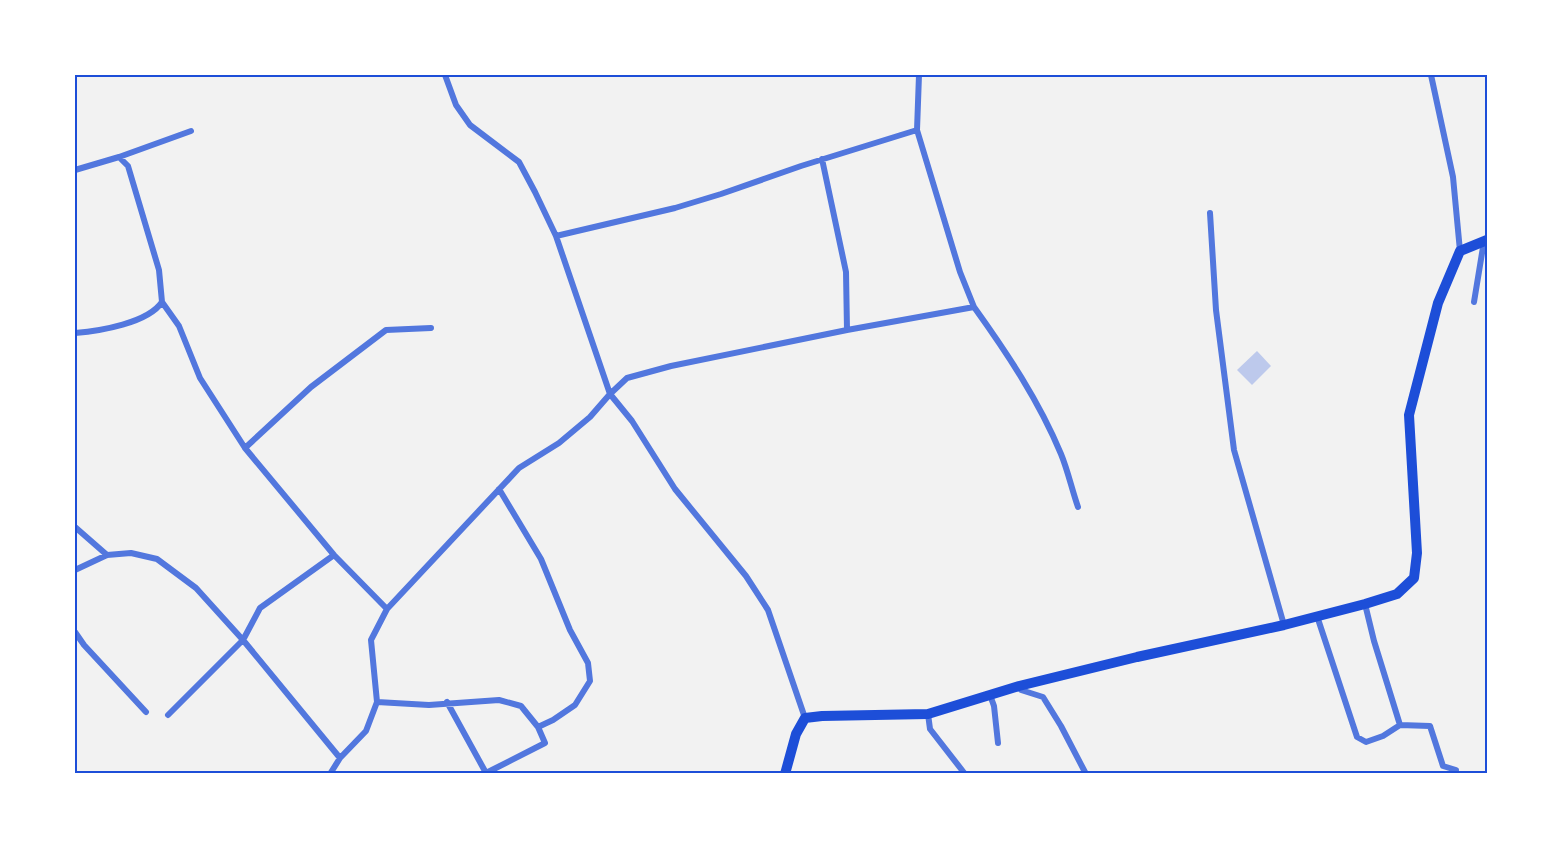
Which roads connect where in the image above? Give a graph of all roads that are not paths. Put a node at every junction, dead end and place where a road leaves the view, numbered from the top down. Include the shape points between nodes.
1 (445, 75) edge
2 (919, 75) edge
3 (1431, 75) edge
4 (191, 130) dead end
5 (917, 130) junction
6 (119, 157) junction
7 (822, 159) junction
8 (75, 170) edge
9 (1210, 213) dead end
10 (556, 236) junction
11 (1486, 240) edge
12 (1460, 251) junction
13 (162, 302) junction
14 (1474, 302) dead end
15 (974, 307) junction
16 (431, 328) dead end
17 (847, 330) junction
18 (75, 333) edge
19 (610, 394) junction
20 (245, 448) junction
21 (499, 489) junction
22 (1078, 507) dead end
23 (75, 527) edge
24 (107, 555) junction
25 (334, 555) junction
26 (75, 570) edge
27 (1365, 604) junction
28 (387, 609) junction
29 (1316, 616) junction
30 (1284, 625) junction
31 (75, 632) edge
32 (243, 640) junction
33 (1019, 686) junction
34 (989, 694) junction
35 (377, 702) junction
36 (447, 702) junction
37 (146, 712) dead end
38 (928, 714) junction
39 (168, 715) dead end
40 (806, 718) junction
41 (1400, 725) junction
42 (538, 727) junction
43 (998, 743) dead end
44 (340, 758) junction
45 (1456, 770) dead end
46 (487, 773) edge
47 (330, 774) edge
48 (784, 774) edge
49 (965, 774) edge
50 (1086, 774) edge

1 - 10 street via 456,105 470,124 519,162
2 - 5 street
3 - 12 street via 1453,177
4 - 6 street
5 - 7 street
5 - 15 street
6 - 8 street
6 - 13 street via 128,166 159,270
7 - 10 street via 675,208
7 - 17 street via 846,272
9 - 30 street via 1216,310 1234,450
10 - 19 street
11 - 12 main road
11 - 14 street
12 - 27 main road via 1438,303 1409,416 1417,553 1414,578 1398,594
13 - 18 street via 156,311 132,321
13 - 20 street via 179,326 200,378
15 - 17 street
15 - 22 street via 1010,357 1033,399 1061,454
16 - 20 street via 386,330 311,387
17 - 19 street via 671,366 627,378
19 - 21 street via 590,417 559,443 519,468
19 - 40 street via 675,489 746,576 768,610
20 - 25 street
21 - 28 street
21 - 42 street via 541,559 588,663 590,681 575,705
23 - 24 street
24 - 26 street
24 - 32 street via 131,553 157,559 196,588
25 - 28 street
25 - 32 street via 260,608
27 - 29 main road
27 - 41 street
28 - 35 street via 371,640
29 - 30 main road
29 - 41 street via 1358,737 1366,742
30 - 33 main road
31 - 37 street
32 - 39 street
32 - 44 street
33 - 34 main road
33 - 50 street via 1043,697
34 - 38 main road
34 - 43 street
35 - 36 street
35 - 44 street via 366,731
36 - 42 street via 499,700 521,706
36 - 46 street
38 - 40 main road
38 - 49 street via 930,729
40 - 48 main road via 796,734
41 - 45 street via 1430,726 1443,766
42 - 46 street via 544,743
44 - 47 street

